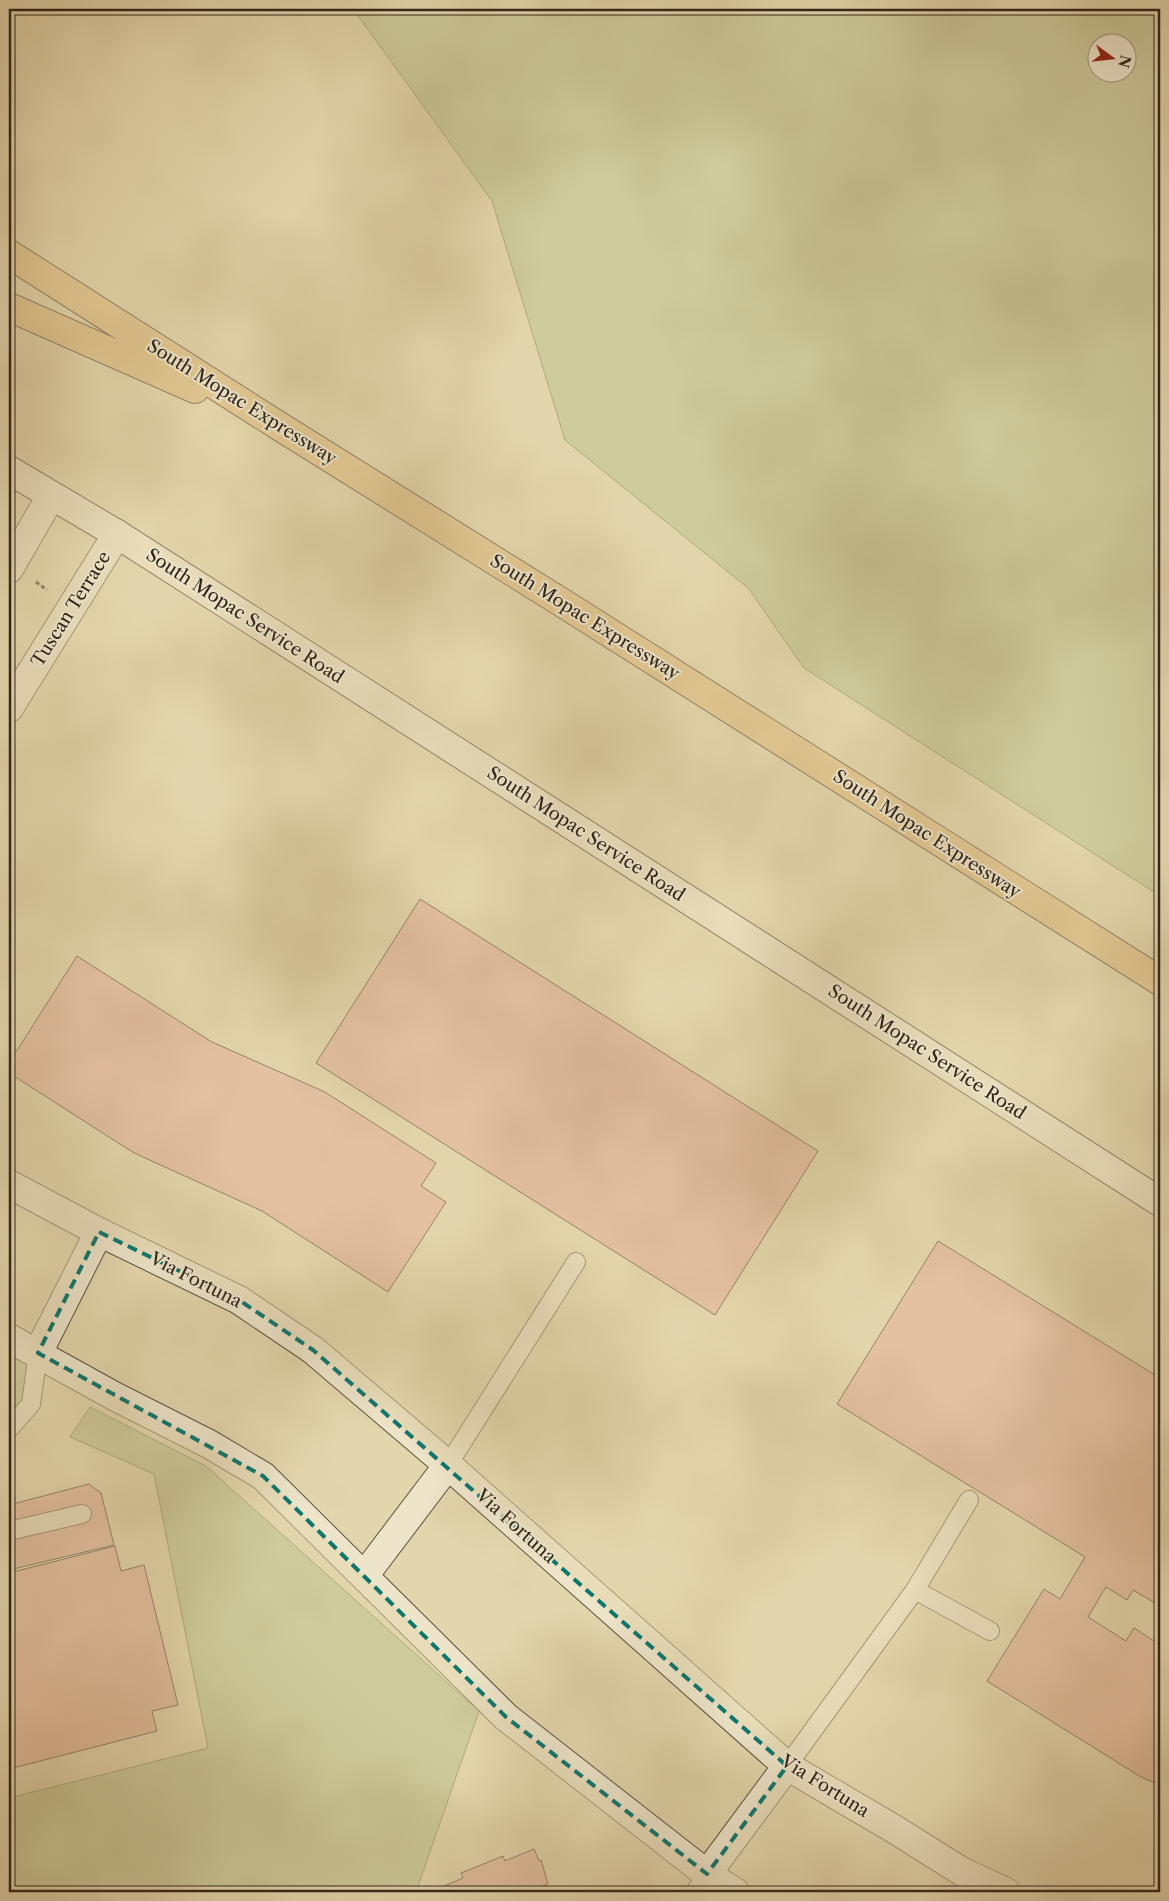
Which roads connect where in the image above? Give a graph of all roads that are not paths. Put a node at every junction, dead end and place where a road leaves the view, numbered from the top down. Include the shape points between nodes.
1 (9, 254) edge
2 (9, 307) edge
3 (279, 426) junction
4 (9, 470) edge
5 (51, 496) junction
6 (117, 534) junction
7 (9, 569) edge
8 (9, 708) edge
9 (1160, 982) edge
10 (9, 1184) edge
11 (1160, 1202) edge
12 (99, 1232) junction
13 (576, 1262) dead end
14 (9, 1338) edge
15 (38, 1353) junction
16 (9, 1429) edge
17 (448, 1465) junction
18 (970, 1500) dead end
19 (82, 1514) dead end
20 (9, 1531) edge
21 (364, 1576) junction
22 (915, 1590) junction
23 (990, 1631) dead end
24 (786, 1766) junction
25 (701, 1883) edge
26 (735, 1892) edge
27 (1006, 1892) edge

1 - 3 highway, South Mopac Expressway
2 - 3 highway
3 - 9 highway, South Mopac Expressway
4 - 5 street, South Mopac Service Road
5 - 6 street, South Mopac Service Road
5 - 7 street
6 - 8 street, Tuscan Terrace
6 - 11 street, South Mopac Service Road
10 - 12 street, Via Fortuna
12 - 15 street
12 - 17 street, Via Fortuna via 239,1300 313,1350
13 - 17 lane
14 - 15 street
15 - 16 lane via 31,1404
15 - 21 street via 263,1476
17 - 21 street
17 - 24 street, Via Fortuna
18 - 22 lane
19 - 20 lane
21 - 25 street via 506,1717
22 - 23 lane
22 - 24 lane
24 - 25 street
24 - 27 street, Via Fortuna via 961,1871
25 - 26 street

